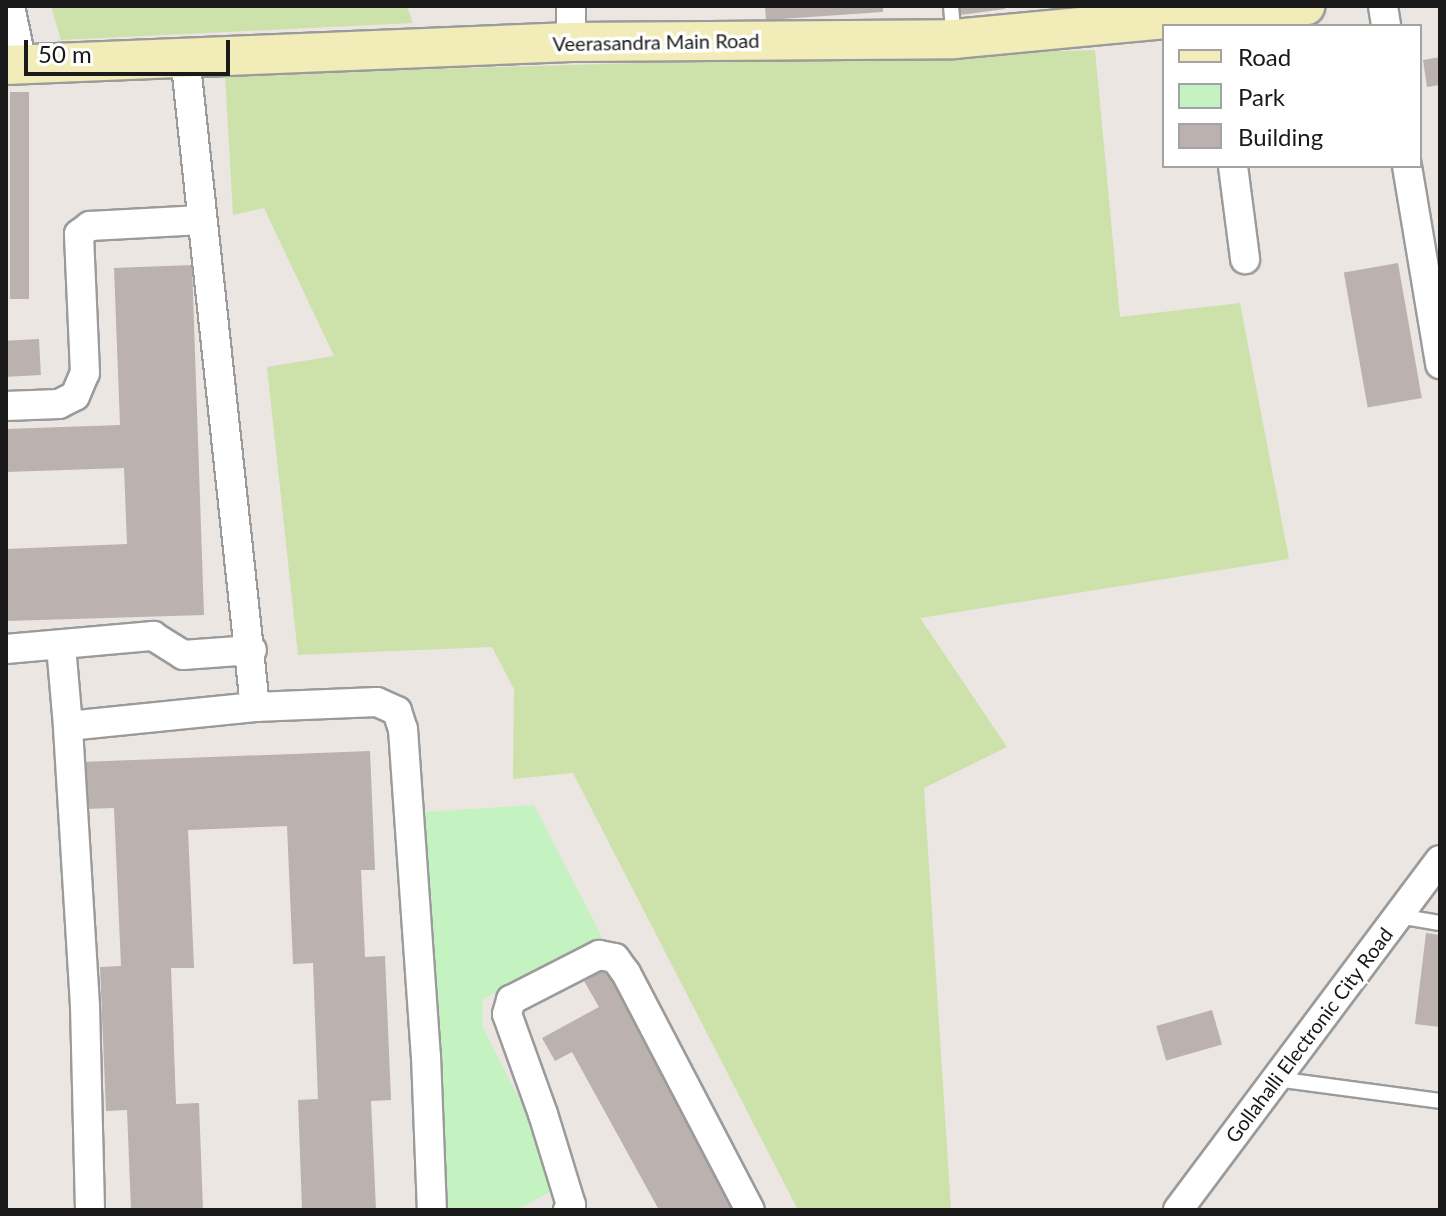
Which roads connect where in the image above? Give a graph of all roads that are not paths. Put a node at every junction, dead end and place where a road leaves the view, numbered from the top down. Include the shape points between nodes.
1 (10, 6) edge
2 (1305, 6) edge
3 (1201, 16) edge
4 (1048, 19) edge
5 (953, 22) edge
6 (571, 24) edge
7 (185, 56) junction
8 (14, 64) edge
9 (1233, 168) edge
10 (1407, 168) edge
11 (202, 220) junction
12 (1245, 259) dead end
13 (1440, 364) edge
14 (6, 406) edge
15 (61, 646) junction
16 (6, 649) edge
17 (252, 650) junction
18 (255, 707) junction
19 (68, 726) junction
20 (1440, 860) edge
21 (1398, 916) junction
22 (1440, 923) edge
23 (1275, 1079) junction
24 (1440, 1101) edge
25 (90, 1210) edge
26 (432, 1210) edge
27 (568, 1210) edge
28 (750, 1210) edge
29 (1178, 1210) edge

1 - 8 street
2 - 3 street, Veerasandra Main Road
3 - 4 street, Veerasandra Main Road
4 - 5 street, Veerasandra Main Road
5 - 6 street, Veerasandra Main Road
6 - 7 street, Veerasandra Main Road
7 - 8 street, Veerasandra Main Road
7 - 11 street
9 - 12 street
10 - 13 street
11 - 14 street via 90,226 79,234 85,373 75,396 59,404
11 - 17 street
15 - 16 street
15 - 17 street via 153,636 183,655
15 - 19 street
17 - 18 street
18 - 19 street
18 - 26 street via 377,702 397,711 403,729 425,1040
19 - 25 street via 85,1006
20 - 21 street, Gollahalli Electronic City Road
21 - 22 lane
21 - 23 street, Gollahalli Electronic City Road
23 - 24 lane
23 - 29 street, Gollahalli Electronic City Road
27 - 28 street via 571,1205 543,1114 507,1014 511,1000 599,955 615,958 626,973

